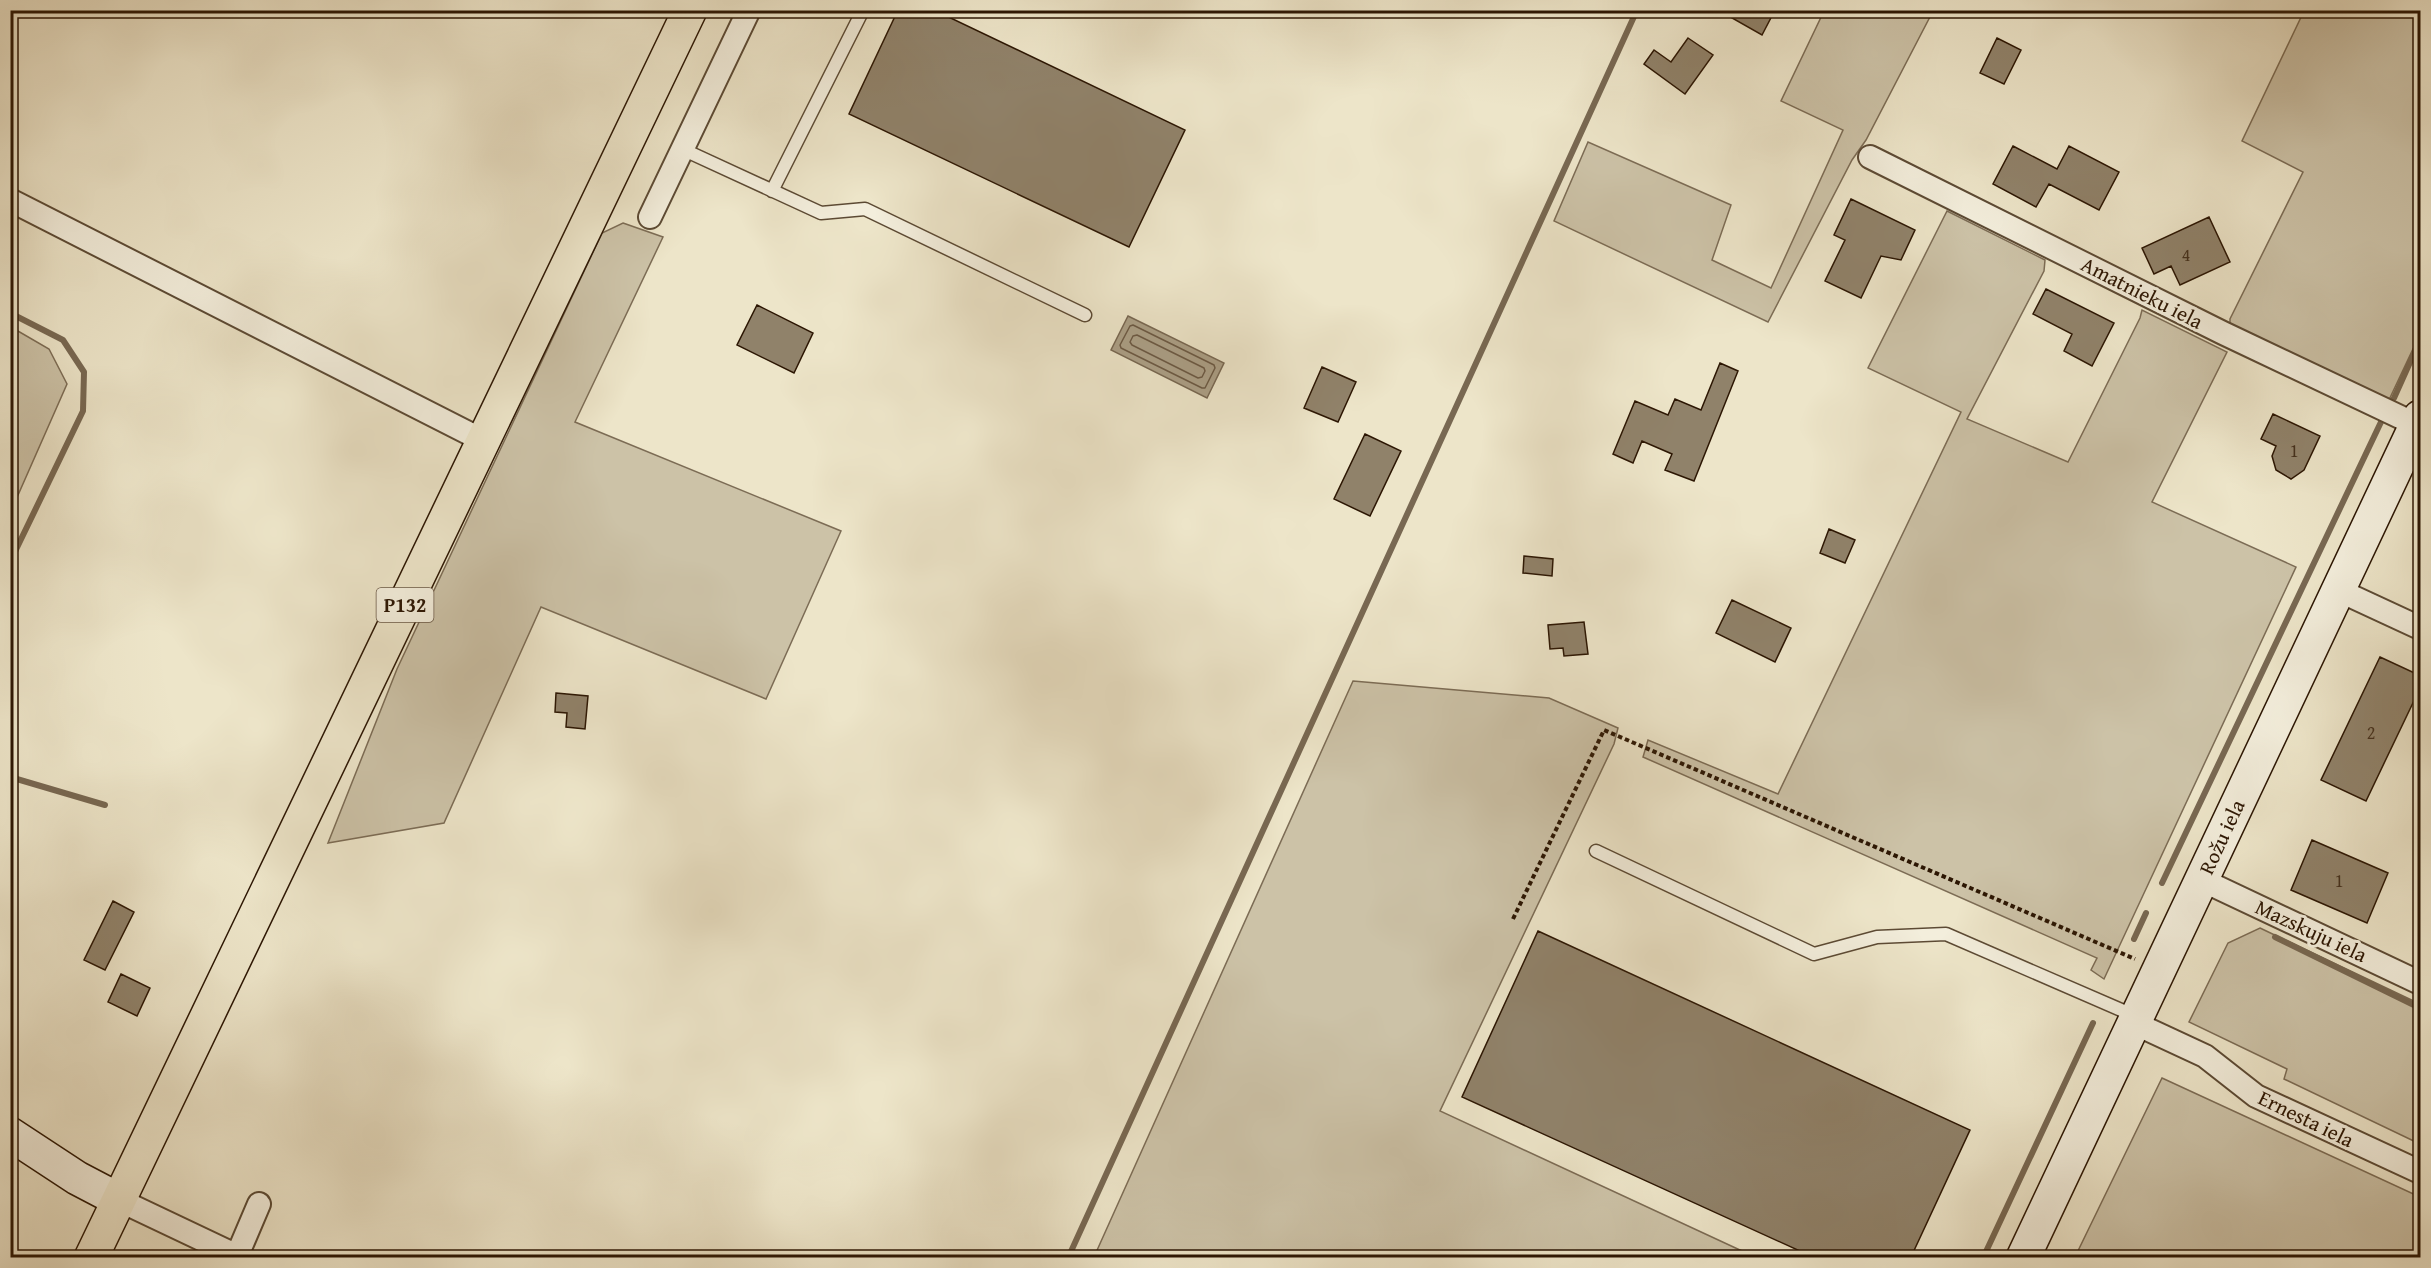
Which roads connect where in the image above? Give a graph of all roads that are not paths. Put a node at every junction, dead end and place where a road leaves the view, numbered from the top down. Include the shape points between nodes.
1 (690, 10) edge
2 (748, 10) edge
3 (863, 10) edge
4 (682, 150) junction
5 (1870, 157) dead end
6 (772, 192) junction
7 (10, 200) edge
8 (650, 217) dead end
9 (1085, 315) dead end
10 (2419, 421) edge
11 (484, 441) junction
12 (2338, 590) junction
13 (2421, 628) edge
14 (1596, 851) dead end
15 (2202, 880) junction
16 (2421, 983) edge
17 (2135, 1020) junction
18 (10, 1134) edge
19 (2421, 1172) edge
20 (119, 1200) junction
21 (259, 1204) dead end
22 (92, 1257) edge
23 (236, 1257) edge
24 (2023, 1257) edge

1 - 11 main road, P132
2 - 4 street
3 - 6 lane
4 - 6 lane
4 - 8 street
5 - 10 street, Amatnieku iela via 2223,333
6 - 9 lane via 821,213 865,209
7 - 11 street
10 - 12 street, Rožu iela
11 - 20 main road, P132
12 - 13 street
12 - 15 street, Rožu iela
14 - 17 lane via 1814,954 1876,937 1946,934
15 - 16 street, Mazskuju iela
15 - 17 street, Rožu iela
17 - 19 street, Ernesta iela via 2205,1056 2256,1096
17 - 24 street, Rožu iela
18 - 20 street
20 - 22 main road, P132
20 - 23 street
21 - 23 street

